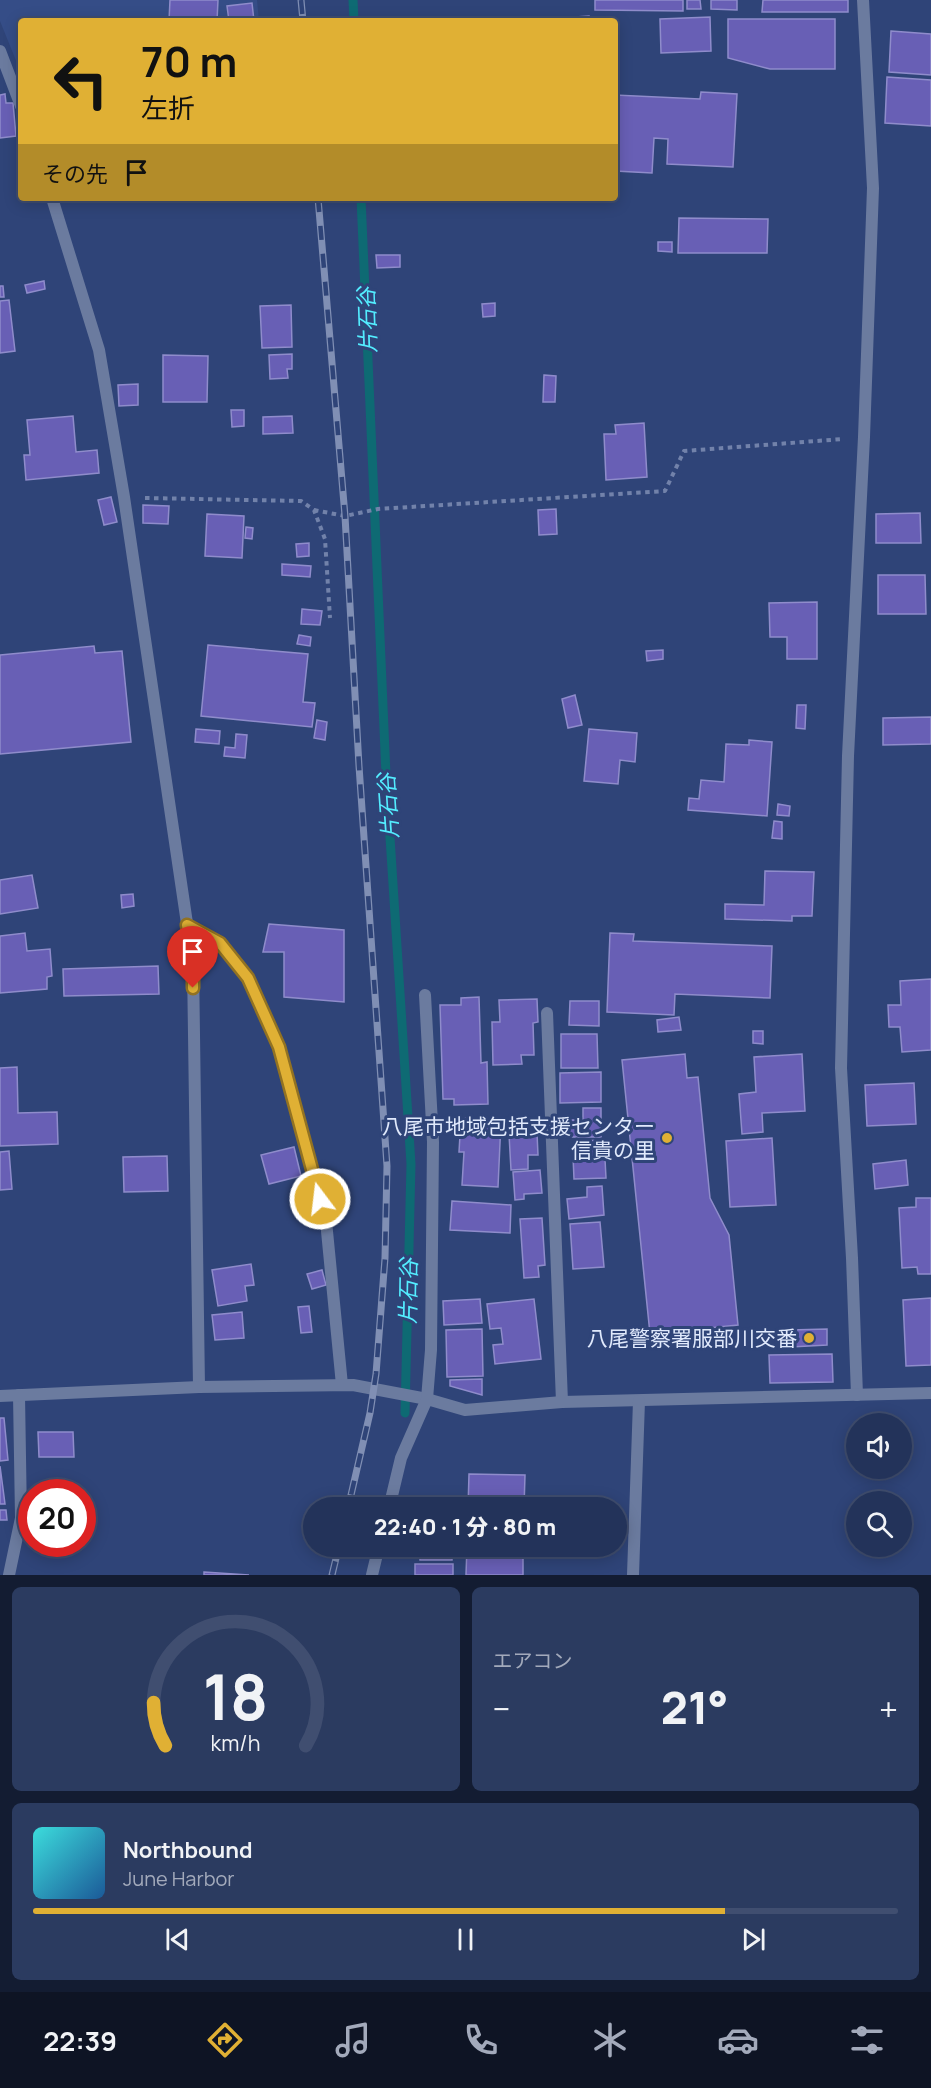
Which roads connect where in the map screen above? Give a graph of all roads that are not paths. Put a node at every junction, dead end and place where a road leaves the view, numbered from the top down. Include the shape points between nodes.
1 (863, 0) edge
2 (0, 51) edge
3 (5, 78) edge
4 (18, 101) edge
5 (53, 201) edge
6 (187, 925) junction
7 (425, 995) dead end
8 (547, 1013) dead end
9 (342, 1385) junction
10 (200, 1388) junction
11 (931, 1393) edge
12 (19, 1395) junction
13 (857, 1395) junction
14 (0, 1396) edge
15 (427, 1399) junction
16 (639, 1401) junction
17 (562, 1402) junction
18 (392, 1497) edge
19 (376, 1557) edge
20 (9, 1575) edge
21 (372, 1575) edge
22 (633, 1575) edge

1 - 13 street via 873,188 848,756 841,1068
2 - 3 street
3 - 4 street
5 - 6 street via 99,350
6 - 9 street via 220,943 248,978 279,1047 326,1221
6 - 10 street via 193,964
7 - 15 street via 433,1142
8 - 17 street
9 - 10 street
9 - 15 street
10 - 12 street
11 - 13 street
12 - 14 street
12 - 20 street via 21,1518
13 - 16 street
15 - 17 street via 465,1410
15 - 18 street via 401,1458
16 - 17 street
16 - 22 street
19 - 21 street

